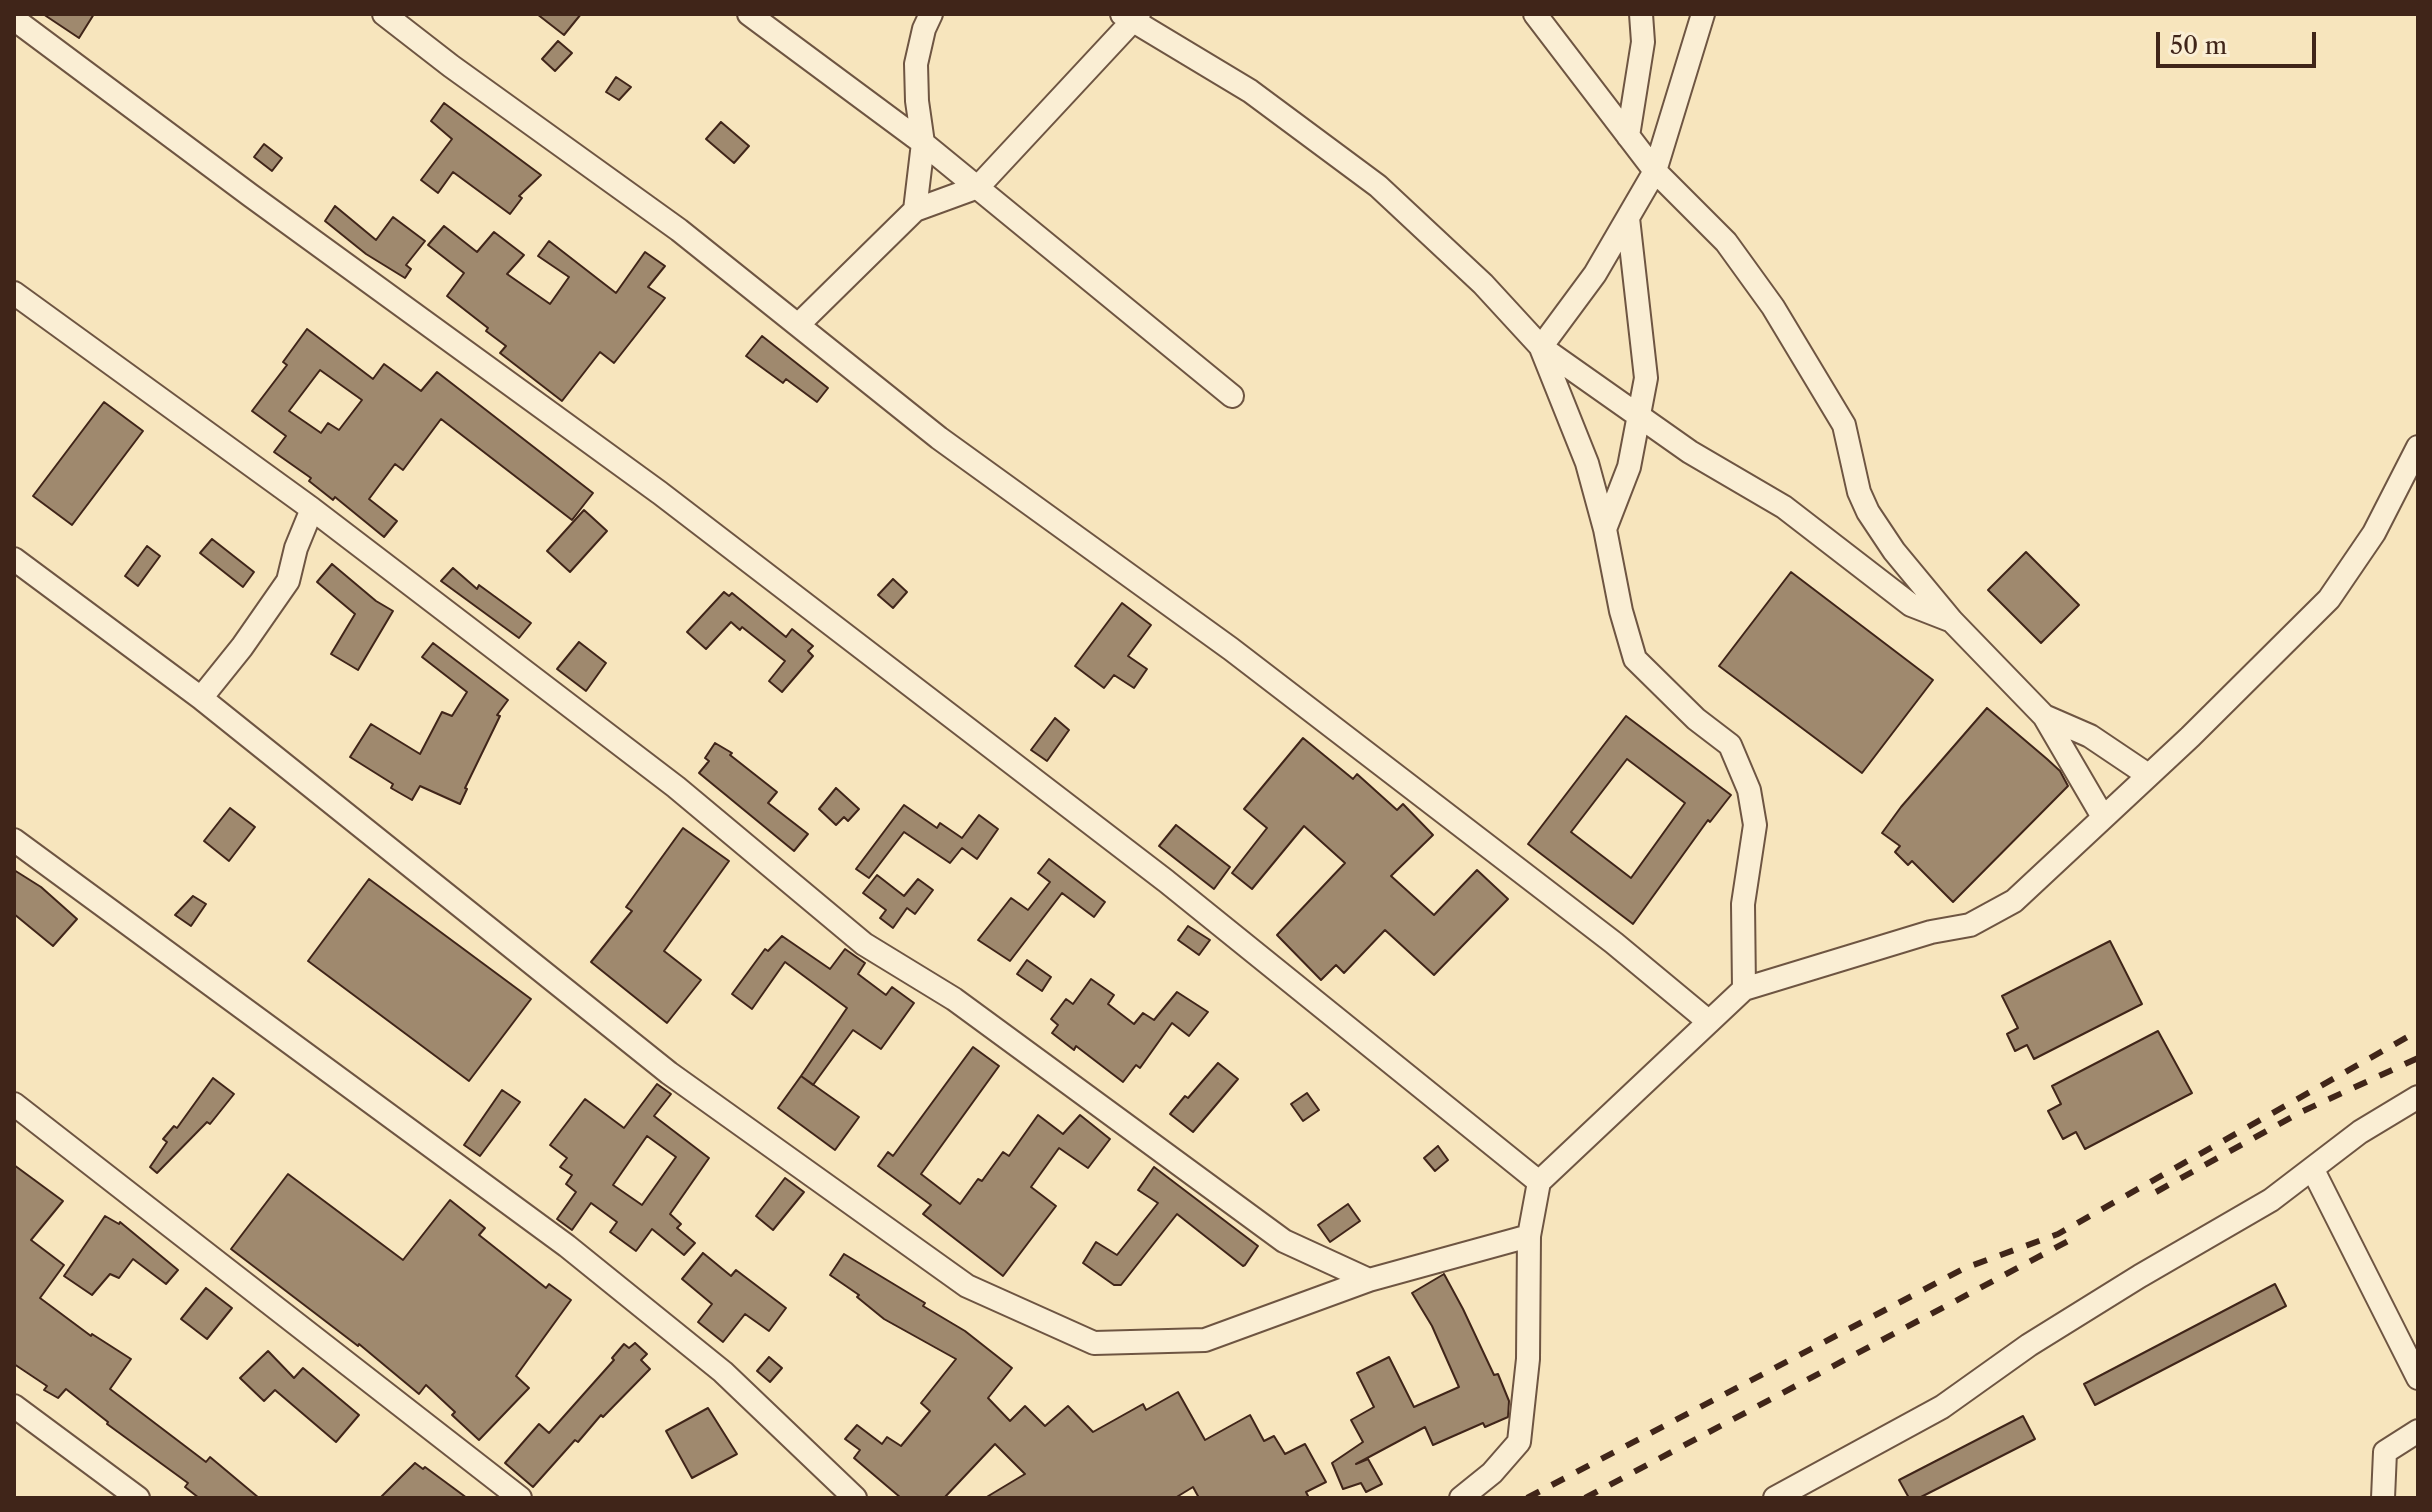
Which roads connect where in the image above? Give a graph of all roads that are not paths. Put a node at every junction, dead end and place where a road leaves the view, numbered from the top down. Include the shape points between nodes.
1 (384, 14) edge
2 (749, 14) edge
3 (931, 14) edge
4 (1535, 14) edge
5 (1641, 14) edge
6 (1703, 14) edge
7 (1131, 16) edge
8 (14, 19) edge
9 (1628, 136) junction
10 (923, 143) junction
11 (1655, 171) junction
12 (978, 187) junction
13 (915, 210) junction
14 (1628, 218) junction
15 (14, 293) edge
16 (798, 325) junction
17 (1541, 347) junction
18 (1232, 396) dead end
19 (1639, 414) junction
20 (2418, 447) edge
21 (312, 509) junction
22 (1605, 529) junction
23 (14, 559) edge
24 (1952, 621) junction
25 (201, 698) junction
26 (2044, 716) junction
27 (2148, 775) junction
28 (2103, 817) junction
29 (14, 840) edge
30 (1744, 989) junction
31 (1708, 1021) junction
32 (2418, 1097) edge
33 (14, 1104) edge
34 (2313, 1170) junction
35 (1539, 1182) junction
36 (1529, 1236) junction
37 (1369, 1280) junction
38 (2418, 1378) edge
39 (14, 1406) edge
40 (2418, 1431) edge
41 (138, 1498) edge
42 (520, 1498) edge
43 (855, 1498) edge
44 (1461, 1498) edge
45 (1775, 1498) edge
46 (2383, 1498) edge

1 - 16 street via 679,230
2 - 10 street
3 - 10 street via 916,64
4 - 9 street
5 - 9 street via 1643,42
6 - 11 street
7 - 12 street
7 - 17 street via 1250,91 1378,186 1483,284
8 - 35 street via 660,493 1166,881
9 - 11 street
10 - 12 street
10 - 13 street
11 - 14 street
11 - 24 street via 1726,242 1773,307 1844,425 1868,512
12 - 13 street
12 - 18 street
13 - 16 street
14 - 17 street
14 - 19 street via 1646,378
15 - 21 street
16 - 31 street via 939,438 1231,649
17 - 19 street
17 - 22 street via 1587,463
19 - 22 street via 1629,467
19 - 24 street via 1690,452 1784,507 1911,605
20 - 27 street via 2374,533 2329,599
21 - 25 street via 288,581
21 - 37 street via 676,787 864,944 954,999 1284,1241
22 - 30 street via 1635,659 1730,745 1749,790 1755,825 1743,904
23 - 25 street
24 - 26 street
25 - 37 street via 669,1073 967,1286 1094,1343 1205,1340
26 - 27 street via 2090,736
26 - 28 street
27 - 28 street
28 - 30 street via 2014,901 1970,925
29 - 43 street via 567,1246 723,1372
30 - 31 street
31 - 35 street
32 - 34 street via 2360,1132
33 - 42 street
34 - 38 street
34 - 45 street via 2029,1345 1942,1407
35 - 36 street
36 - 37 street
36 - 44 street via 1528,1359 1519,1442
39 - 41 street
40 - 46 street via 2385,1452

